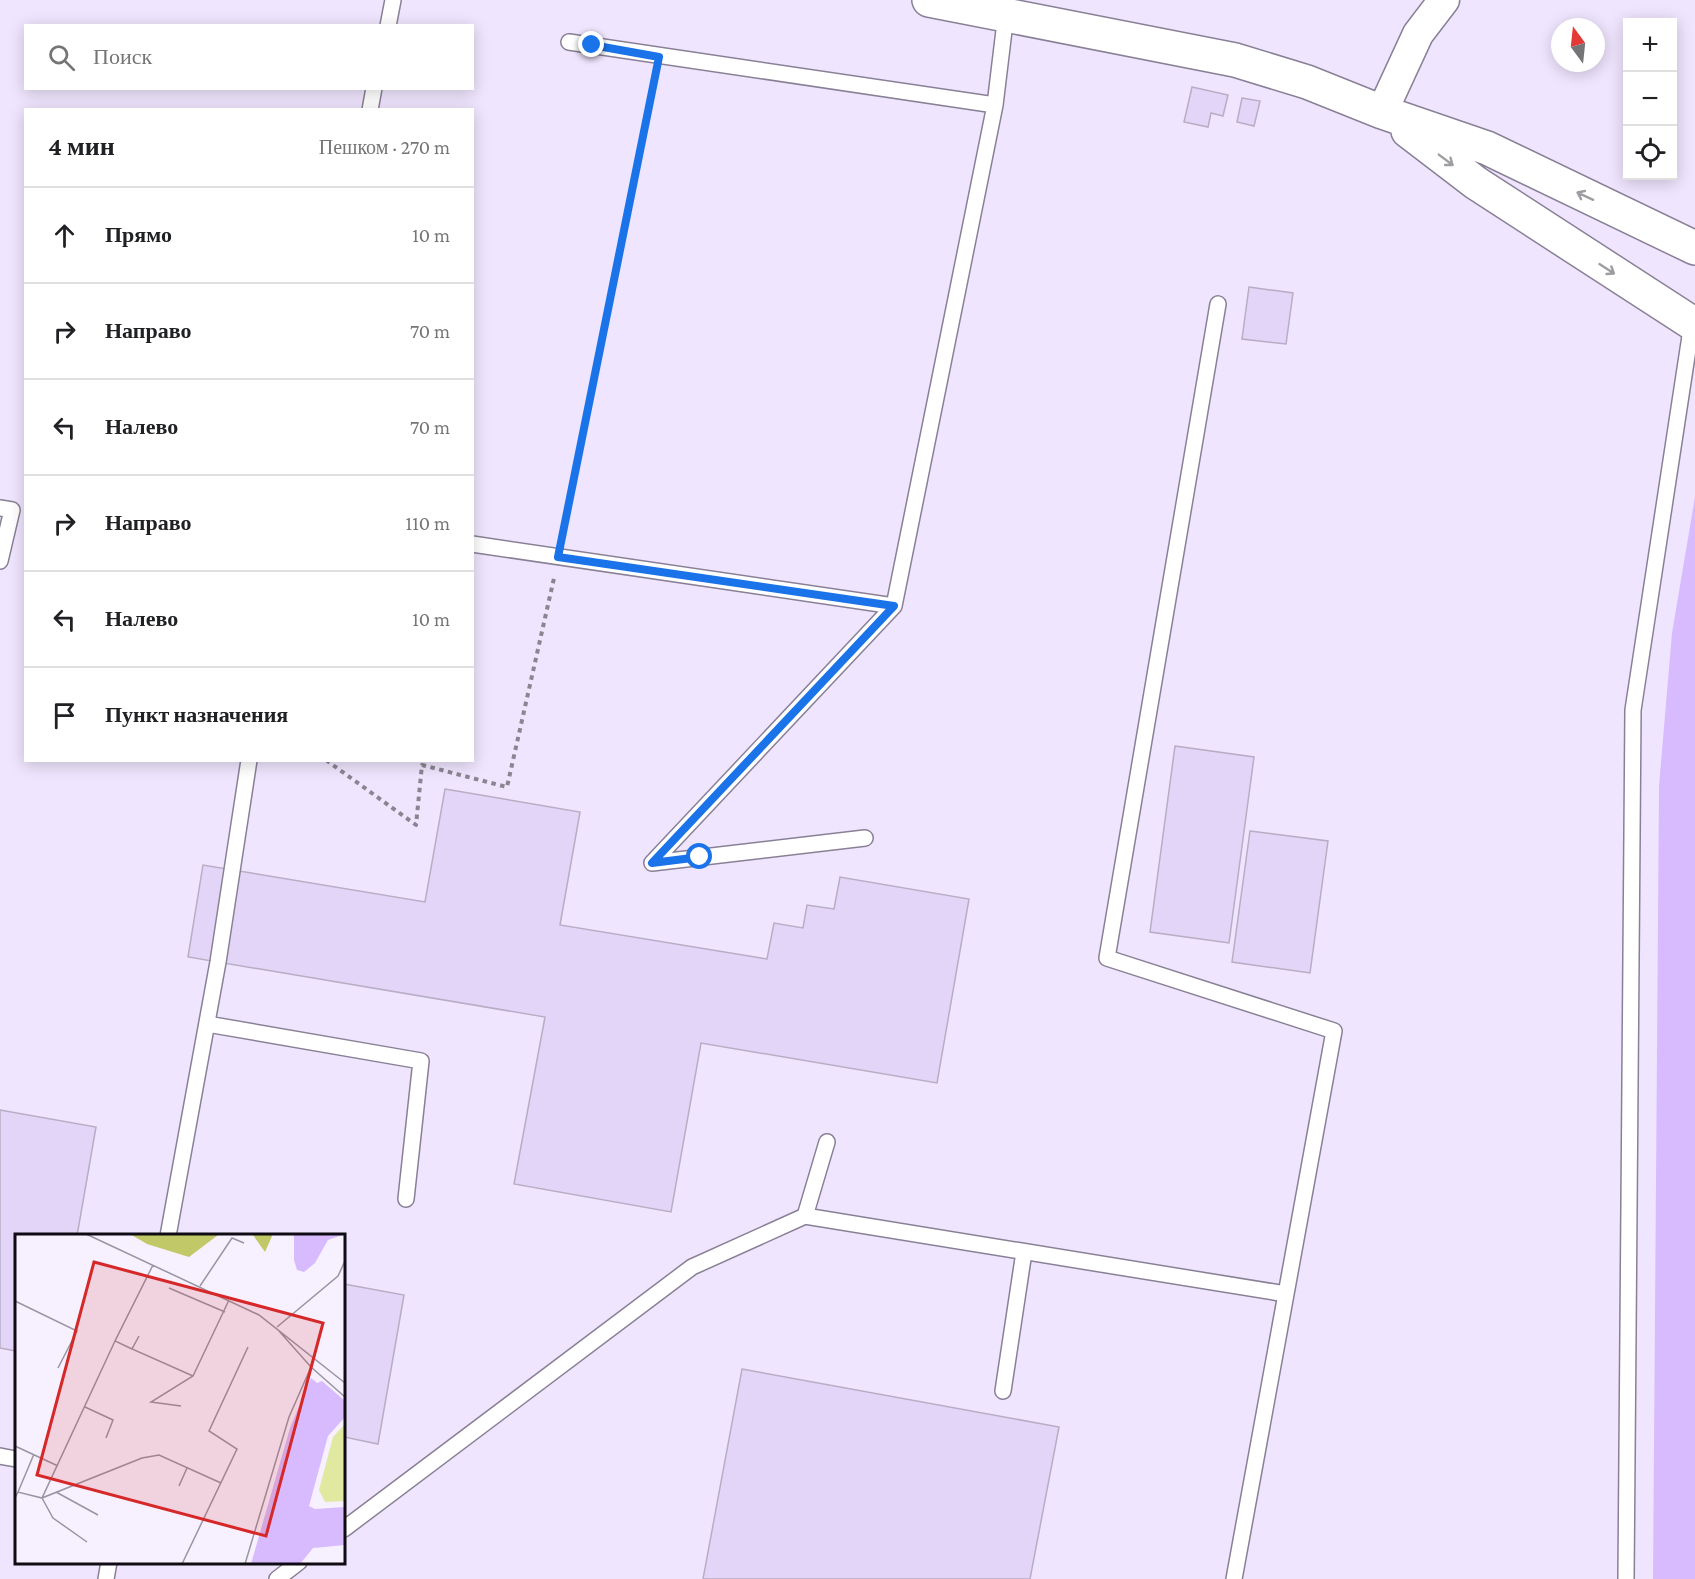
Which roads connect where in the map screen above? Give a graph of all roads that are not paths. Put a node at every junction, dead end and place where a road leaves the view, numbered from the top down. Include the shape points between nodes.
1 (393, 0) edge
2 (929, 0) edge
3 (1444, 0) edge
4 (1006, 14) junction
5 (388, 24) edge
6 (569, 42) dead end
7 (374, 90) edge
8 (995, 105) junction
9 (370, 108) edge
10 (1382, 112) junction
11 (1695, 248) edge
12 (1218, 304) dead end
13 (1693, 324) edge
14 (0, 508) edge
15 (474, 544) edge
16 (0, 561) edge
17 (894, 606) junction
18 (249, 762) edge
19 (865, 838) dead end
20 (207, 1024) junction
21 (827, 1142) dead end
22 (406, 1198) dead end
23 (805, 1216) junction
24 (168, 1234) edge
25 (1024, 1252) junction
26 (1286, 1294) junction
27 (1003, 1391) dead end
28 (0, 1456) edge
29 (15, 1459) edge
30 (345, 1528) edge
31 (109, 1564) edge
32 (297, 1564) edge
33 (106, 1579) edge
34 (277, 1579) edge
35 (1234, 1579) edge
36 (1626, 1579) edge

1 - 5 lane
2 - 4 street
3 - 10 street via 1418,34
4 - 8 lane
4 - 10 street via 1235,60 1307,82
6 - 8 lane
7 - 9 lane
8 - 17 lane
11 -> 10 street via 1487,148
10 -> 13 street via 1476,183
12 - 26 lane via 1107,958 1334,1031
13 - 36 lane via 1633,710
14 - 16 lane via 12,510
15 - 17 lane
17 - 19 lane via 652,863
18 - 20 lane
20 - 22 lane via 421,1061
20 - 24 lane
21 - 23 lane
23 - 25 lane
23 - 30 lane via 692,1267
25 - 26 lane
25 - 27 lane
26 - 35 lane
28 - 29 lane
31 - 33 lane
32 - 34 lane

